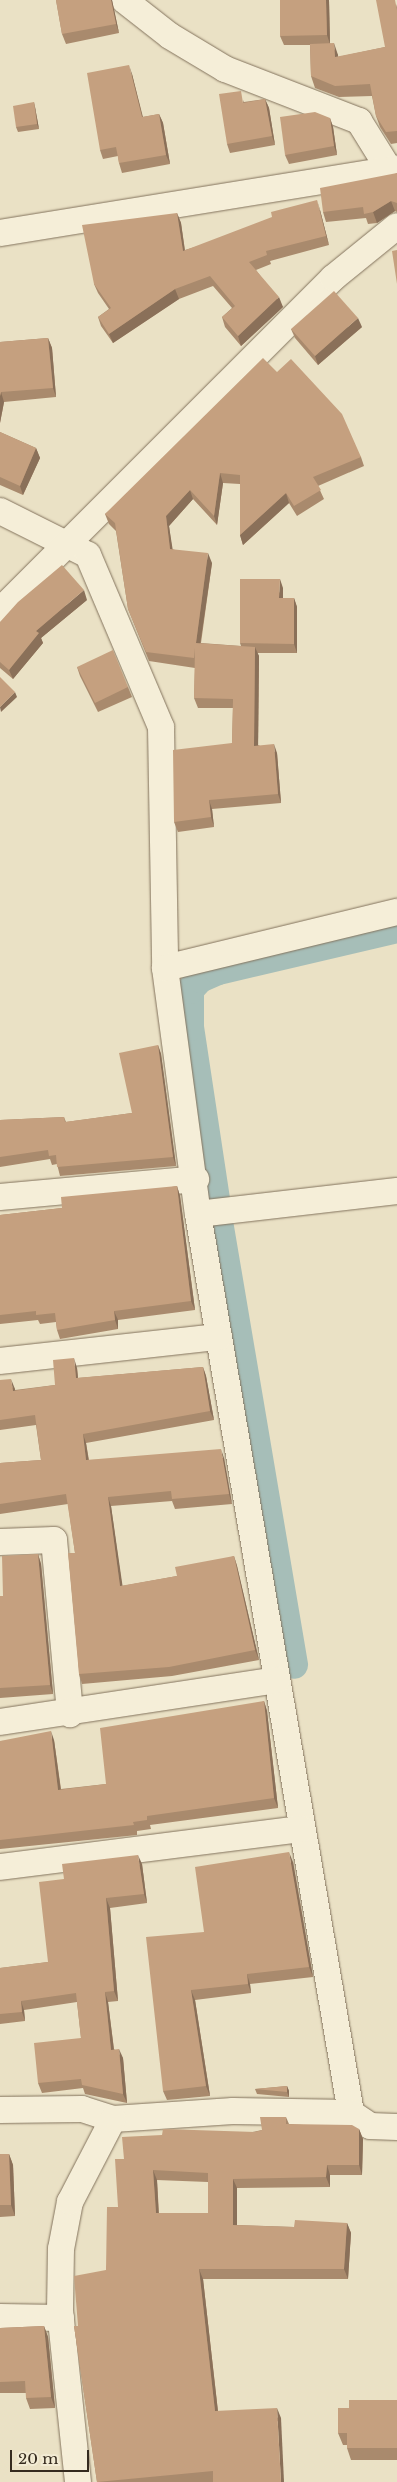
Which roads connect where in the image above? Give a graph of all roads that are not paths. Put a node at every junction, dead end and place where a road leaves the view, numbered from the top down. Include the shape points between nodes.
1 (124, 0) edge
2 (393, 170) edge
3 (397, 226) edge
4 (0, 233) edge
5 (0, 511) edge
6 (71, 544) junction
7 (0, 611) edge
8 (397, 912) edge
9 (165, 968) junction
10 (196, 1179) junction
11 (397, 1192) edge
12 (0, 1197) edge
13 (198, 1214) junction
14 (219, 1337) junction
15 (0, 1361) edge
16 (0, 1542) edge
17 (277, 1680) junction
18 (70, 1714) junction
19 (0, 1722) edge
20 (302, 1829) junction
21 (0, 1867) edge
22 (0, 2110) edge
23 (113, 2119) junction
24 (360, 2119) junction
25 (397, 2127) edge
26 (0, 2317) edge
27 (61, 2318) junction
28 (78, 2482) edge

1 - 2 street via 170,36 225,69 359,122
2 - 4 street
3 - 6 street via 333,278
5 - 6 street
6 - 7 street
6 - 9 street via 88,555 161,727
8 - 9 street
9 - 10 street
10 - 12 street
10 - 13 street
11 - 13 street
13 - 14 street
14 - 15 street
14 - 17 street
16 - 18 street via 54,1540
17 - 18 street
17 - 20 street
18 - 19 street
20 - 21 street
20 - 24 street
22 - 23 street via 82,2109
23 - 24 street via 233,2111
23 - 27 street via 70,2202 61,2249
24 - 25 street
26 - 27 street
27 - 28 street

